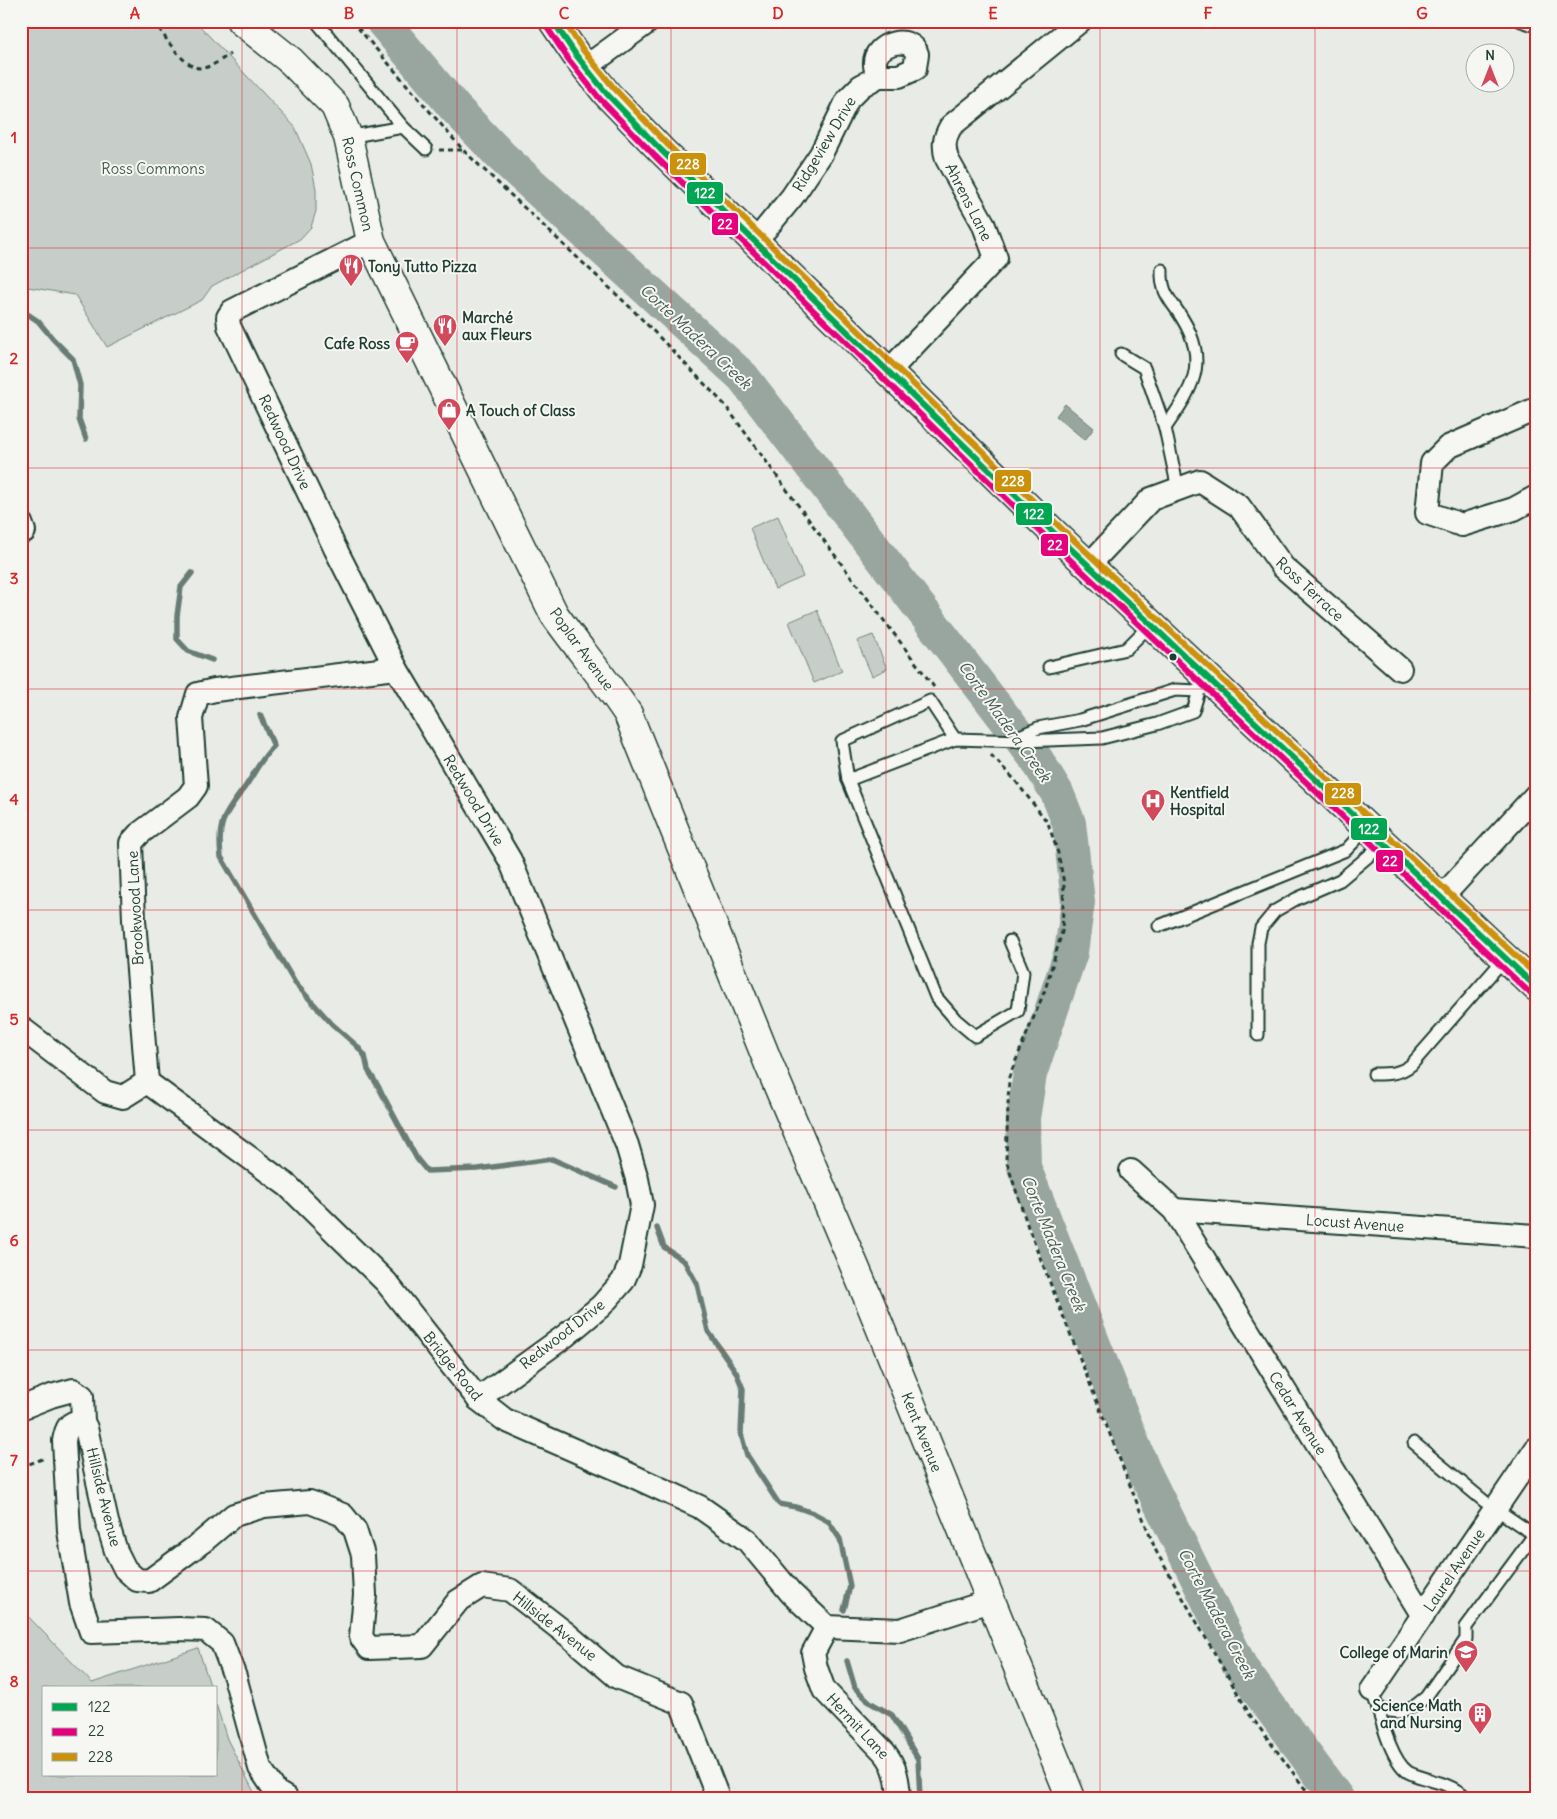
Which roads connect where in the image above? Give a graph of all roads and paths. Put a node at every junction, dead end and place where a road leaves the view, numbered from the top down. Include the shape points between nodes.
1 (154, 21) edge
2 (242, 21) edge
3 (316, 21) edge
4 (352, 21) edge
5 (553, 21) edge
6 (649, 21) edge
7 (1080, 21) edge
8 (1521, 21) edge
9 (1536, 26) edge
10 (230, 54) dead end
11 (586, 67) junction
12 (879, 76) dead end
13 (403, 127) junction
14 (348, 137) junction
15 (426, 149) joint
16 (463, 150) junction
17 (371, 241) junction
18 (755, 242) junction
19 (1162, 270) dead end
20 (1121, 354) dead end
21 (888, 372) junction
22 (1536, 408) edge
23 (1165, 428) junction
24 (1178, 489) junction
25 (1536, 497) edge
26 (1088, 566) junction
27 (1151, 624) junction
28 (1049, 667) dead end
29 (396, 668) junction
30 (1400, 670) dead end
31 (1203, 684) junction
32 (938, 692) dead end
33 (955, 739) junction
34 (977, 740) junction
35 (1009, 740) junction
36 (848, 780) junction
37 (1536, 795) edge
38 (1375, 836) junction
39 (1441, 898) junction
40 (1158, 926) dead end
41 (1010, 940) dead end
42 (1505, 958) junction
43 (1536, 987) edge
44 (21, 1028) edge
45 (1258, 1035) dead end
46 (770, 1067) joint
47 (1374, 1074) dead end
48 (147, 1082) junction
49 (1131, 1171) dead end
50 (1174, 1210) junction
51 (1536, 1236) edge
52 (478, 1399) junction
53 (21, 1408) edge
54 (82, 1422) junction
55 (1414, 1443) dead end
56 (1536, 1449) edge
57 (1495, 1508) junction
58 (1535, 1536) edge
59 (990, 1601) junction
60 (1423, 1616) junction
61 (827, 1627) junction
62 (1375, 1700) junction
63 (286, 1798) edge
64 (718, 1798) edge
65 (899, 1798) edge
66 (1071, 1798) edge
67 (1312, 1798) edge
68 (1468, 1798) edge

1 - 10 path via 177,53 192,65 200,68 210,66
2 - 14 street, Ross Common via 291,61 335,106
3 - 13 lane
4 - 16 path
5 - 11 street
6 - 11 street
7 - 21 street, Ahrens Lane via 951,126 943,148 947,160 983,223 996,258
8 - 9 lane
11 - 18 street via 617,107
12 - 18 street, Ridgeview Drive via 861,86 848,99 821,154
13 - 14 lane
13 - 15 lane
14 - 17 street, Ross Common
15 - 16 path
16 - 32 path via 632,309 725,405
17 - 29 street, Redwood Drive via 232,311 228,317 229,326 335,548
17 - 46 street, Poplar Avenue via 554,614 628,714
18 - 21 street
19 - 23 lane via 1165,292 1192,338 1197,357 1196,372 1189,388
20 - 23 lane via 1144,368
21 - 26 street
22 - 25 street via 1448,447 1432,463 1427,513 1462,525 1514,509
23 - 24 lane
24 - 26 street, Ross Terrace via 1151,499
24 - 30 street, Ross Terrace via 1200,481 1239,506 1283,567
26 - 27 street
27 - 28 lane via 1126,649
27 - 31 street
29 - 48 street, Brookwood Lane via 198,694 191,718 196,786 188,797 131,843
29 - 52 street, Redwood Drive via 510,860 627,1145 642,1205 630,1265 623,1281 601,1306
31 - 35 lane via 1080,720 1038,728
31 - 35 lane via 1194,711 1157,724 1102,738
31 - 38 street
33 - 34 lane
33 - 36 lane
33 - 36 lane via 930,701 842,741
34 - 35 lane
34 - 67 path via 1014,779 1048,823 1064,884 1062,932 1045,990 1009,1077 1006,1160 1028,1227 1156,1551 1250,1716
36 - 41 lane via 936,997 975,1036 1018,1011 1023,972
37 - 39 street
38 - 39 street
38 - 40 lane
38 - 45 lane via 1340,880 1275,911 1261,928 1258,943
39 - 42 street
42 - 43 street
42 - 47 lane via 1410,1065 1394,1073
44 - 48 street via 104,1092 123,1097
46 - 59 street, Kent Avenue via 871,1304
48 - 52 street, Bridge Road via 288,1186 386,1282
49 - 50 street, Cedar Avenue
50 - 51 street, Locust Avenue
50 - 60 street, Cedar Avenue
52 - 61 street, Bridge Road via 505,1420 700,1507 747,1540 791,1593
53 - 54 street via 73,1390 82,1396
54 - 63 street, Hillside Avenue via 75,1421 69,1425 64,1441 69,1531 81,1603 91,1632 206,1630 222,1643 235,1676 260,1768 276,1792
54 - 64 street, Hillside Avenue via 116,1551 125,1569 136,1580 148,1581 234,1515 264,1506 310,1502 343,1515 355,1530 363,1555 365,1595 361,1637 368,1648 422,1646 458,1601 482,1586 510,1590 617,1677 681,1703
55 - 57 lane
56 - 57 street, Laurel Avenue
57 - 58 lane
57 - 60 street, Laurel Avenue
58 - 62 lane via 1466,1627 1466,1639 1426,1697 1400,1712
59 - 61 street via 900,1630
59 - 66 street, Kent Avenue
60 - 62 street, Laurel Avenue
61 - 65 street, Hermit Lane via 813,1653 824,1690 893,1764
62 - 68 lane via 1399,1764 1408,1772

